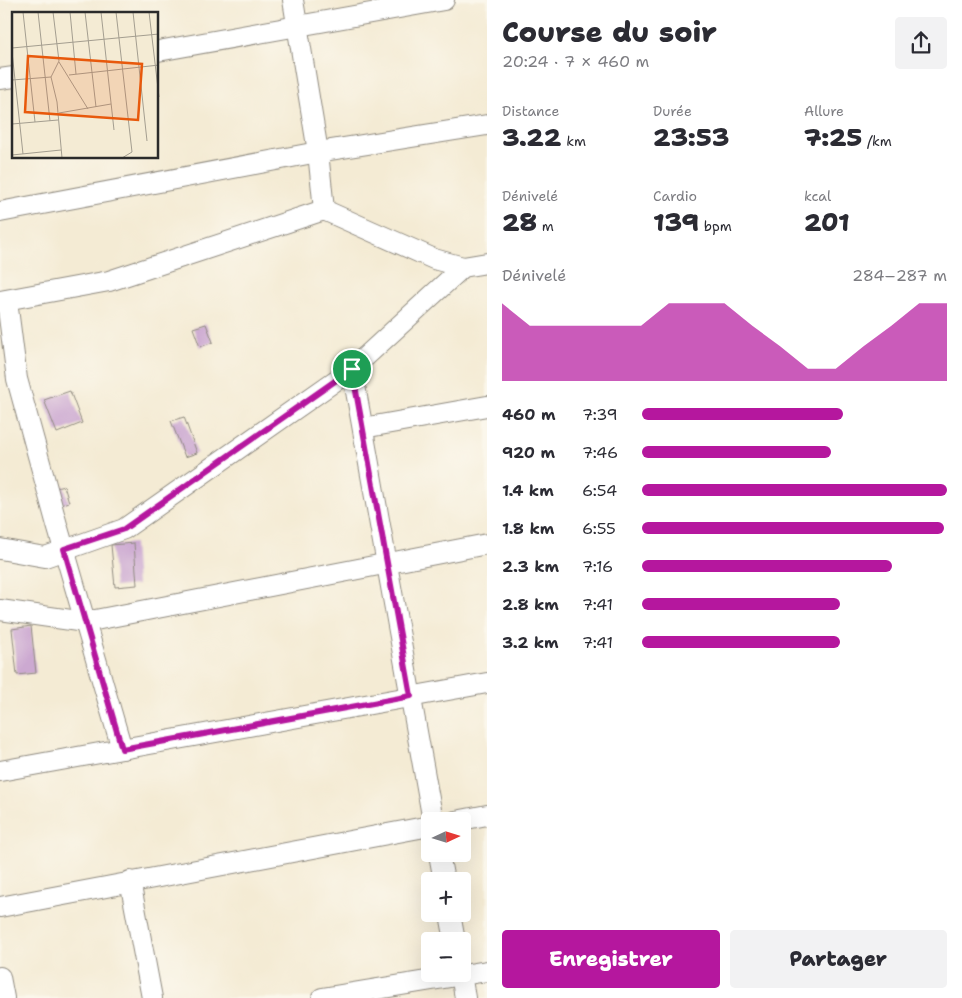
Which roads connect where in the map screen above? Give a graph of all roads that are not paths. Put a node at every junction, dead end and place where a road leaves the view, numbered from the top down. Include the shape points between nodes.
1 (293, 0) edge
2 (444, 0) edge
3 (297, 25) junction
4 (159, 51) edge
5 (487, 125) edge
6 (318, 152) junction
7 (324, 210) junction
8 (0, 212) edge
9 (487, 263) edge
10 (464, 267) junction
11 (3, 301) edge
12 (352, 369) junction
13 (487, 406) edge
14 (363, 428) junction
15 (487, 544) edge
16 (0, 549) edge
17 (64, 549) junction
18 (387, 562) junction
19 (0, 610) edge
20 (85, 622) junction
21 (487, 683) edge
22 (411, 696) junction
23 (122, 749) junction
24 (0, 772) edge
25 (432, 812) edge
26 (487, 815) edge
27 (471, 818) edge
28 (421, 828) edge
29 (130, 881) junction
30 (0, 907) edge
31 (487, 971) edge
32 (471, 973) edge
33 (0, 977) edge
34 (421, 982) edge
35 (462, 982) edge
36 (4, 998) edge
37 (152, 998) edge
38 (322, 998) edge
39 (465, 998) edge

1 - 3 street
2 - 3 street
3 - 4 street
3 - 6 street
5 - 6 street
6 - 7 street
6 - 8 street
7 - 10 street via 434,259
7 - 11 street via 109,281
9 - 10 street
10 - 12 street
11 - 17 street via 17,379
12 - 14 street
12 - 17 street via 124,529
13 - 14 street
14 - 18 street
15 - 18 street
16 - 17 street via 45,556
17 - 20 street
18 - 20 street
18 - 22 street
19 - 20 street
20 - 23 street
21 - 22 street
22 - 23 street
22 - 25 street
23 - 24 street
26 - 27 street
28 - 29 street
29 - 30 street
29 - 37 street
31 - 32 street
33 - 36 street
34 - 38 street
35 - 39 street

